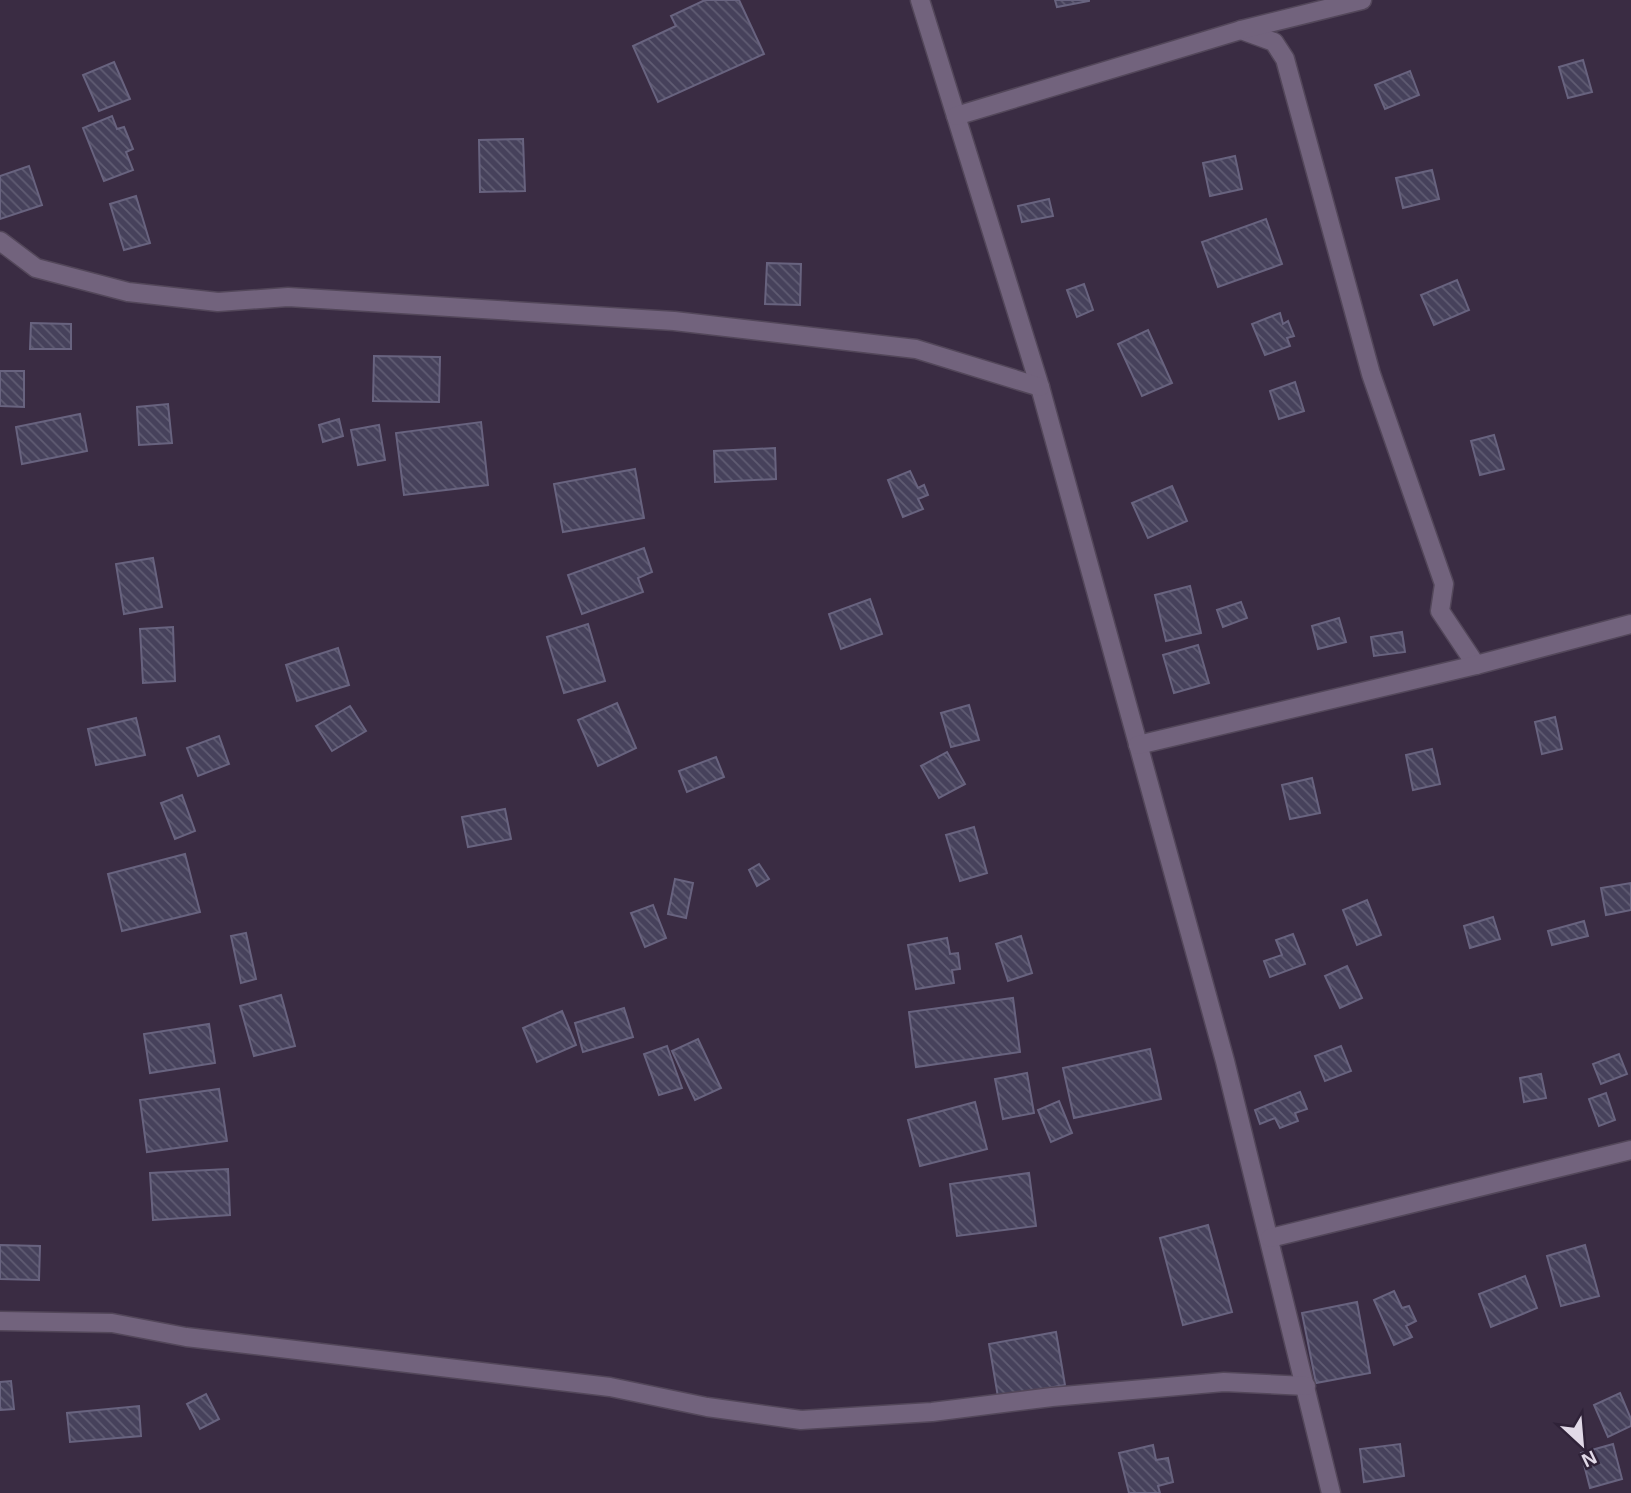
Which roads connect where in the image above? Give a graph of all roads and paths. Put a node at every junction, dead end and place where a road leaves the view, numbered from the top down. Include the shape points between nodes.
1 (920, 0) edge
2 (1362, 0) edge
3 (1241, 30) junction
4 (956, 116) junction
5 (0, 241) edge
6 (1040, 387) junction
7 (1631, 624) edge
8 (1476, 665) junction
9 (1138, 745) junction
10 (1631, 1150) edge
11 (1270, 1238) junction
12 (0, 1321) edge
13 (1306, 1385) junction
14 (1331, 1493) edge

1 - 4 street
2 - 3 street
3 - 4 street
3 - 8 street via 1274,42 1285,59 1371,374 1444,584 1440,611
4 - 6 street
5 - 6 street via 36,268 128,292 218,302 288,297 674,321 916,349
6 - 9 street
7 - 8 street
8 - 9 street
9 - 11 street
10 - 11 street
11 - 13 street
12 - 13 street via 112,1323 186,1337 610,1387 801,1420 932,1412 1224,1381
13 - 14 street

